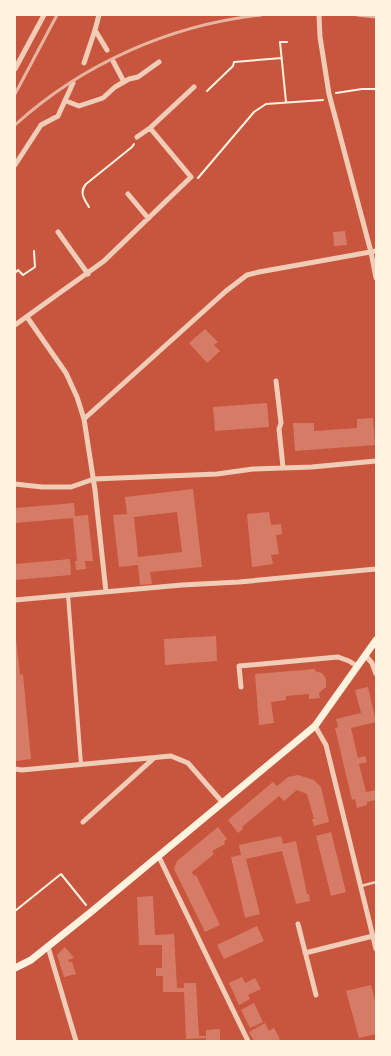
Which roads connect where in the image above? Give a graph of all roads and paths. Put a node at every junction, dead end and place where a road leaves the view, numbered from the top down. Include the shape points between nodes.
1 (44, 15) edge
2 (99, 15) edge
3 (319, 15) edge
4 (95, 30) junction
5 (287, 42) dead end
6 (107, 50) dead end
7 (282, 58) junction
8 (113, 61) dead end
9 (159, 62) dead end
10 (84, 63) dead end
11 (15, 69) edge
12 (124, 82) junction
13 (73, 83) dead end
14 (194, 87) dead end
15 (376, 89) edge
16 (207, 91) dead end
17 (329, 97) junction
18 (66, 101) junction
19 (286, 102) junction
20 (150, 128) junction
21 (137, 137) joint
22 (15, 165) edge
23 (191, 177) junction
24 (128, 194) dead end
25 (89, 207) dead end
26 (148, 218) junction
27 (58, 232) dead end
28 (34, 251) dead end
29 (374, 252) edge
30 (15, 272) edge
31 (88, 274) junction
32 (376, 278) edge
33 (27, 317) junction
34 (15, 325) edge
35 (276, 381) dead end
36 (84, 419) junction
37 (376, 461) edge
38 (283, 468) junction
39 (94, 479) junction
40 (15, 484) edge
41 (376, 569) edge
42 (106, 592) junction
43 (68, 595) junction
44 (15, 600) edge
45 (376, 640) edge
46 (365, 654) junction
47 (357, 666) junction
48 (376, 674) edge
49 (241, 687) dead end
50 (315, 726) junction
51 (154, 758) junction
52 (81, 764) junction
53 (15, 770) edge
54 (223, 803) junction
55 (83, 822) dead end
56 (158, 857) junction
57 (376, 882) edge
58 (359, 886) junction
59 (15, 910) edge
60 (91, 912) junction
61 (298, 924) dead end
62 (373, 936) junction
63 (48, 947) junction
64 (376, 949) edge
65 (305, 952) junction
66 (15, 968) edge
67 (316, 996) dead end
68 (76, 1041) edge
69 (248, 1041) edge

1 - 11 street
2 - 4 street
3 - 17 street
4 - 6 street
4 - 10 street
5 - 7 path via 280,42
7 - 16 path via 234,62
7 - 19 path
8 - 12 street
9 - 12 street via 138,77
12 - 18 street via 92,103 79,106
13 - 18 street
14 - 20 street
15 - 17 path
17 - 19 path
17 - 29 street
18 - 22 street via 58,116 41,125
19 - 23 path via 266,104 254,112 199,178
20 - 21 street
20 - 23 street
21 - 25 path via 132,147 86,184 82,190 83,198
23 - 26 street
24 - 26 street
26 - 31 street
27 - 31 street
28 - 30 path via 34,268 23,275 18,270
29 - 32 street
29 - 36 street via 247,275
31 - 33 street
33 - 34 street
33 - 36 street via 70,379
35 - 38 street
36 - 39 street
37 - 38 street
38 - 39 street
39 - 40 street via 71,487
39 - 42 street
41 - 42 street
42 - 43 street
43 - 44 street
43 - 52 street
45 - 46 main road
46 - 47 main road
46 - 48 street
47 - 49 street via 338,657 239,666
47 - 50 main road
50 - 54 main road
50 - 58 street via 326,745
51 - 52 street
51 - 54 street via 171,756 188,763
51 - 55 street
52 - 53 street
54 - 56 main road
56 - 60 main road
56 - 69 street
57 - 58 lane
58 - 62 street
59 - 60 path via 61,874
60 - 63 main road
61 - 65 street
62 - 64 street
62 - 65 street
63 - 66 main road
63 - 68 street
65 - 67 street

